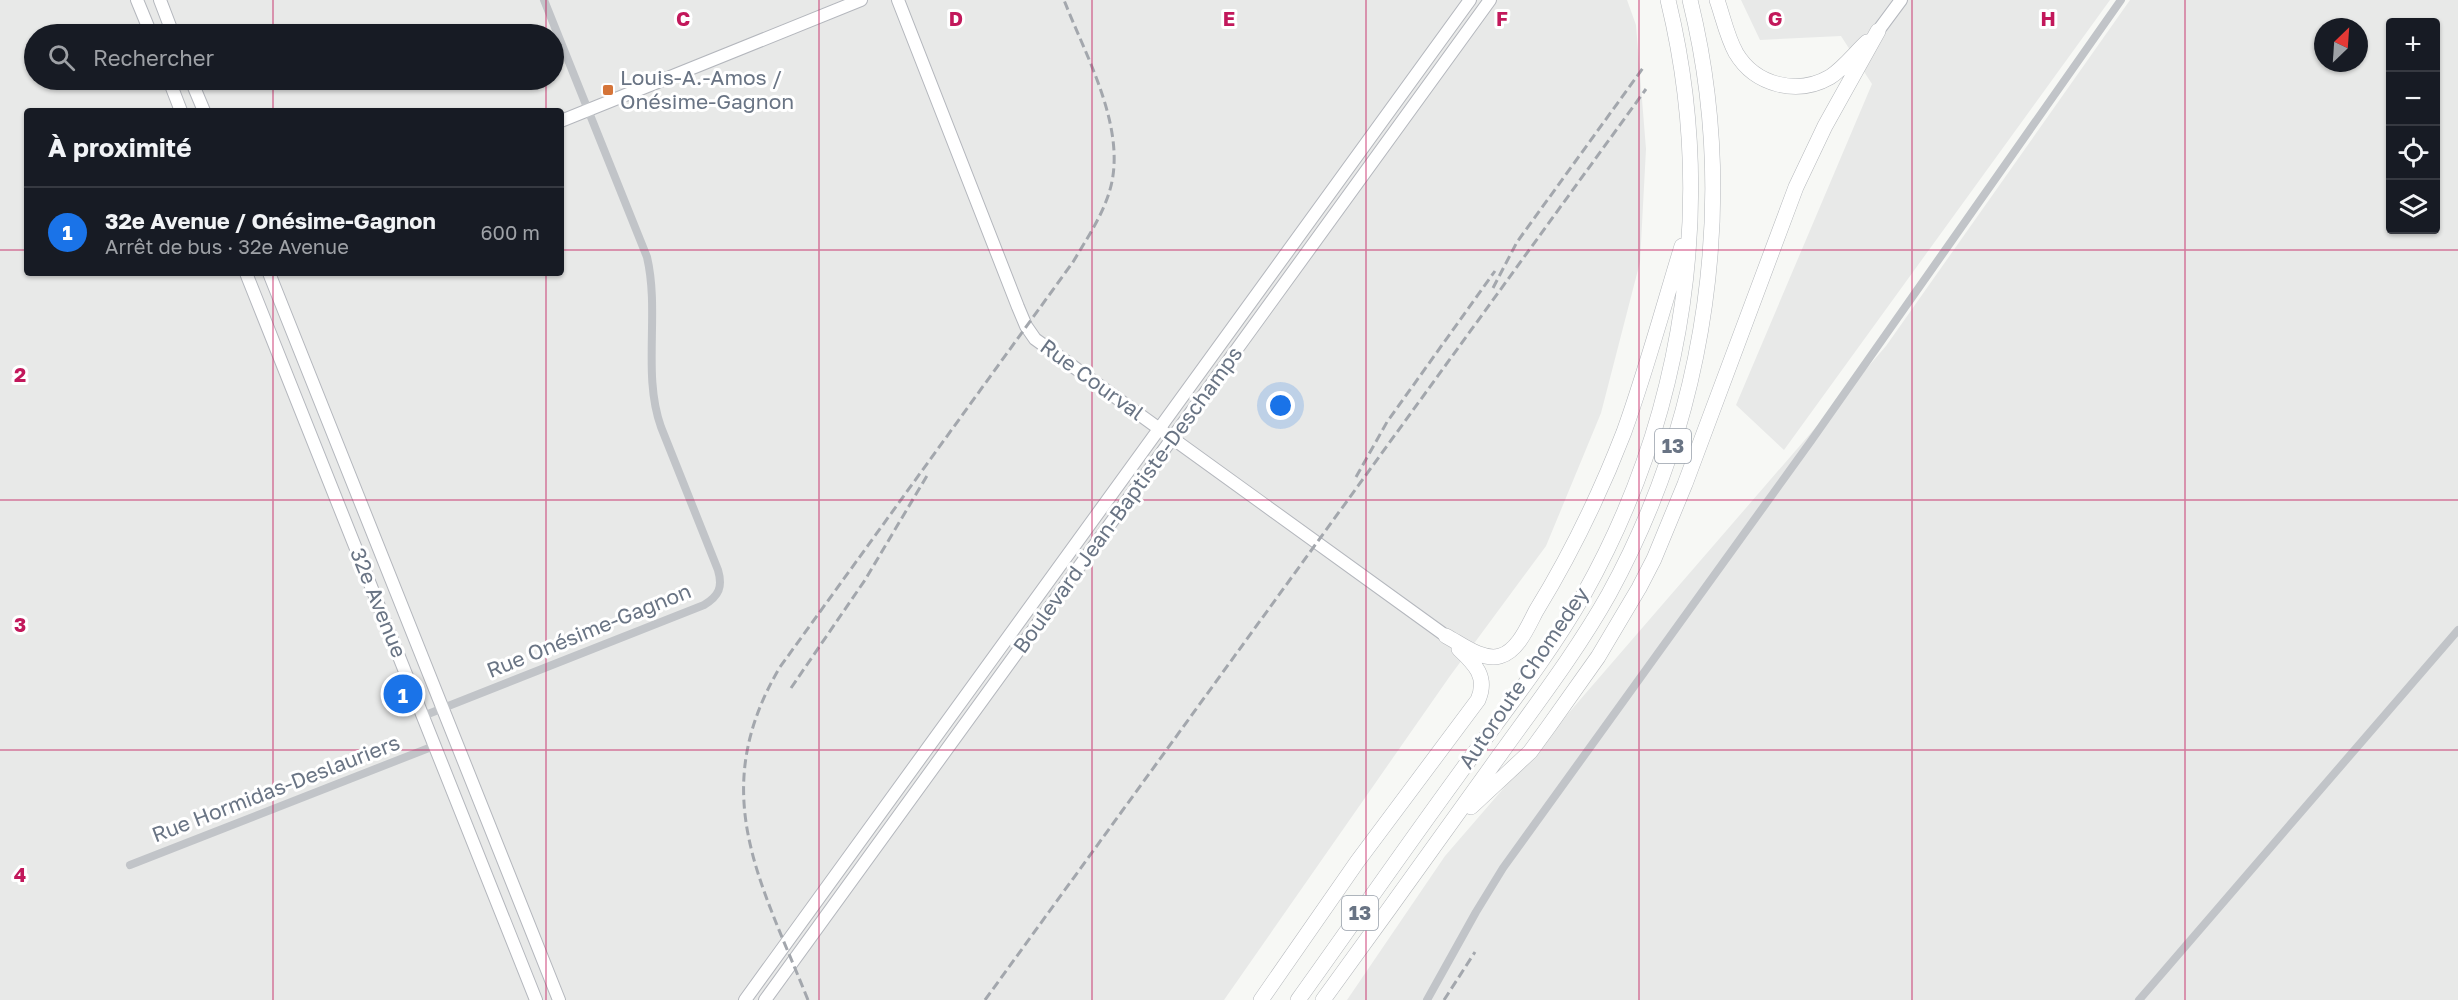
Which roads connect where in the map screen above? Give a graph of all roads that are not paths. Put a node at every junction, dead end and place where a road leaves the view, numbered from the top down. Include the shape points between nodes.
1 (137, 0) edge
2 (160, 0) edge
3 (544, 0) edge
4 (861, 0) edge
5 (898, 0) edge
6 (1470, 0) edge
7 (1490, 0) edge
8 (1668, 0) edge
9 (1690, 0) edge
10 (1717, 0) edge
11 (1901, 0) edge
12 (2121, 0) edge
13 (147, 24) edge
14 (170, 24) edge
15 (554, 24) edge
16 (1878, 31) junction
17 (564, 49) edge
18 (173, 90) edge
19 (195, 90) edge
20 (180, 108) edge
21 (203, 108) edge
22 (589, 110) junction
23 (564, 120) edge
24 (1690, 220) junction
25 (247, 276) edge
26 (269, 276) edge
27 (1160, 429) junction
28 (1172, 438) junction
29 (1057, 571) junction
30 (1070, 580) junction
31 (2458, 630) edge
32 (1446, 636) junction
33 (442, 709) junction
34 (423, 716) junction
35 (434, 746) junction
36 (1444, 833) junction
37 (130, 866) dead end
38 (764, 974) junction
39 (777, 984) junction
40 (536, 1000) edge
41 (559, 1000) edge
42 (746, 1000) edge
43 (765, 1000) edge
44 (1261, 1000) edge
45 (1298, 1000) edge
46 (1323, 1000) edge
47 (1427, 1000) edge
48 (2139, 1000) edge

1 - 13 street
2 - 14 street
3 - 15 street, Rue Onésime-Gagnon
4 - 22 street
5 - 27 street, Rue Courval via 1031,334
6 - 27 street, Boulevard Jean-Baptiste-Deschamps
7 - 28 street, Boulevard Jean-Baptiste-Deschamps
8 - 24 highway, Autoroute Chomedey / 13 via 1687,116
9 - 36 highway, Autoroute Chomedey / 13 via 1707,90 1713,205 1704,313 1680,422 1647,516 1599,612
10 - 16 highway via 1741,60 1760,77 1785,86 1803,86 1828,78
11 - 16 street
12 - 47 street via 1811,441 1503,868
16 - 36 highway via 1796,187 1654,559 1593,664 1530,752
17 - 22 street, Rue Onésime-Gagnon
18 - 20 street
19 - 21 street
22 - 23 street
22 - 33 street, Rue Onésime-Gagnon via 647,257 657,413 716,564 721,587 704,605
24 - 32 highway via 1623,434 1584,524 1542,602 1515,646 1503,656 1486,656
24 - 45 highway, Autoroute Chomedey / 13 via 1683,300 1667,384 1635,485 1608,548 1573,612 1528,680
25 - 34 street, 32e Avenue
26 - 33 street, 32e Avenue
27 - 28 street, Rue Courval
27 - 29 street, Boulevard Jean-Baptiste-Deschamps
28 - 30 street, Boulevard Jean-Baptiste-Deschamps
28 - 32 street, Rue Courval
29 - 30 street
29 - 38 street, Boulevard Jean-Baptiste-Deschamps
30 - 39 street, Boulevard Jean-Baptiste-Deschamps
31 - 48 street
32 - 44 highway via 1480,674 1482,688 1478,700 1331,896
33 - 34 street, Rue Onésime-Gagnon
33 - 41 street, 32e Avenue
34 - 35 street, 32e Avenue
35 - 37 street, Rue Hormidas-Deslauriers
35 - 40 street, 32e Avenue
36 - 46 highway, Autoroute Chomedey / 13
38 - 39 street
38 - 42 street, Boulevard Jean-Baptiste-Deschamps
39 - 43 street, Boulevard Jean-Baptiste-Deschamps

